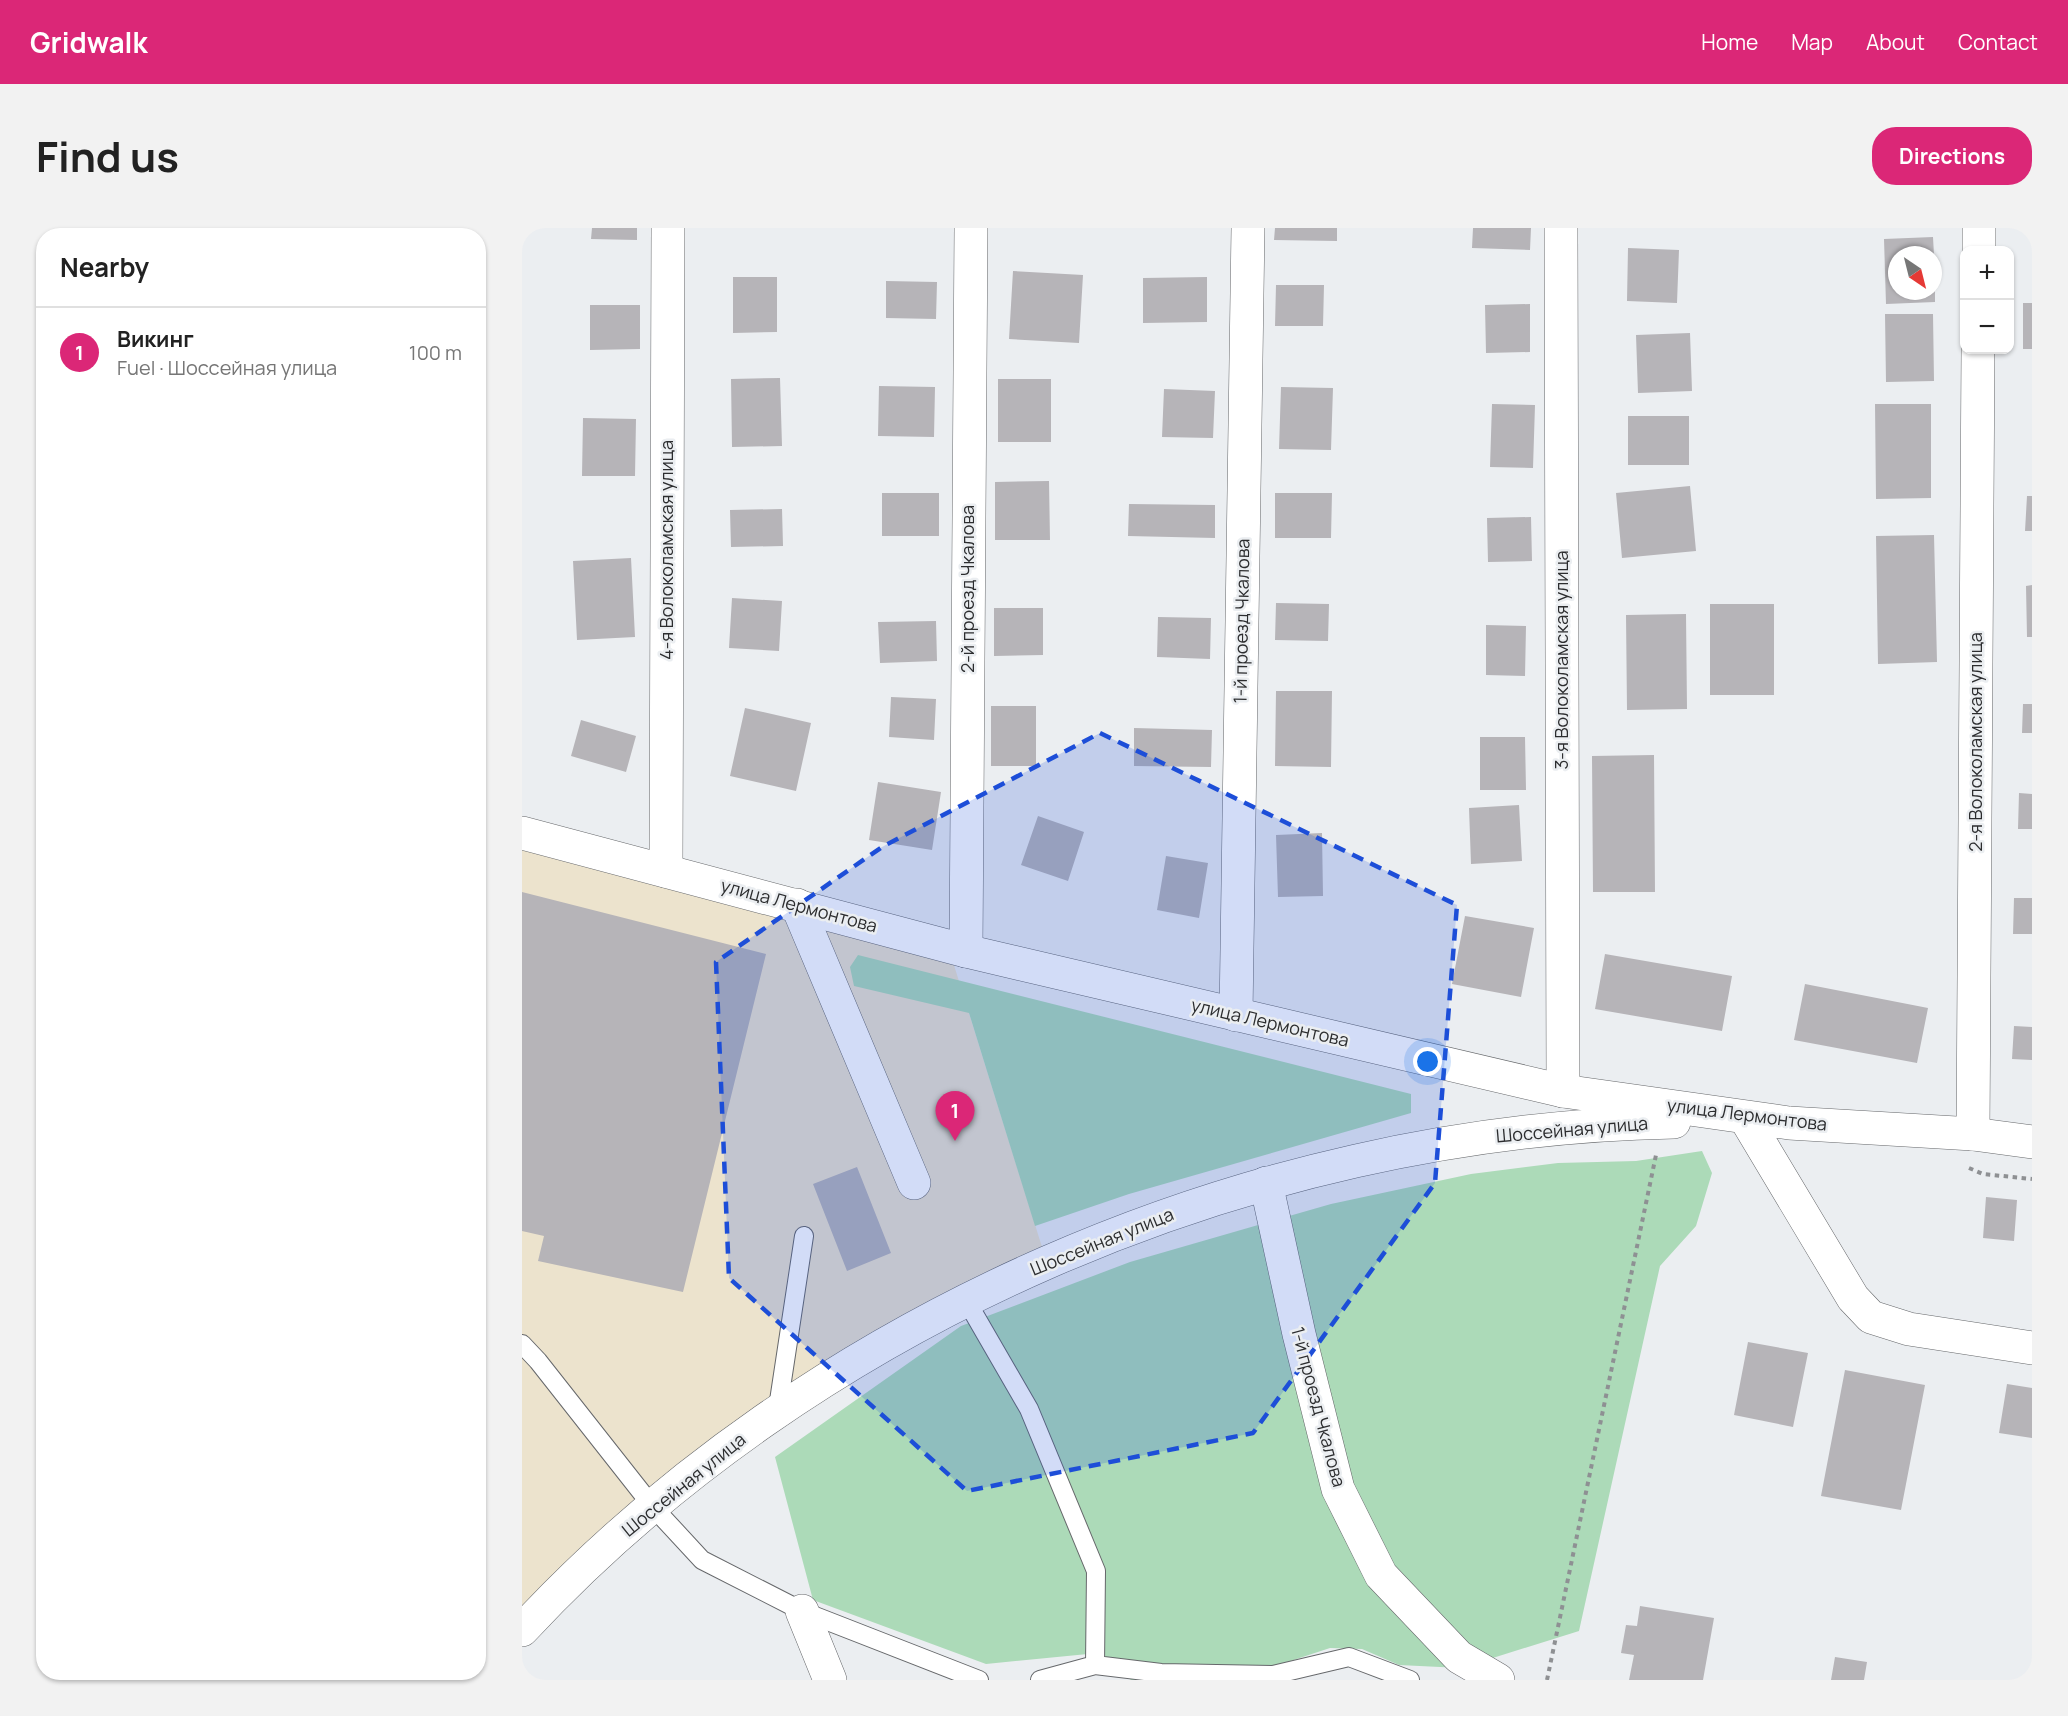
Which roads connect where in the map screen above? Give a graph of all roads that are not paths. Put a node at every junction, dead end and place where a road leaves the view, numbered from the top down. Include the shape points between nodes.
1 (668, 228) edge
2 (971, 228) edge
3 (1248, 228) edge
4 (1561, 228) edge
5 (1979, 228) edge
6 (1979, 246) edge
7 (1978, 354) edge
8 (522, 833) edge
9 (666, 871) junction
10 (797, 905) junction
11 (966, 951) junction
12 (1236, 1015) junction
13 (1563, 1091) junction
14 (1747, 1121) junction
15 (1789, 1123) junction
16 (1973, 1134) junction
17 (2032, 1142) edge
18 (914, 1183) dead end
19 (1266, 1183) junction
20 (804, 1236) dead end
21 (966, 1300) junction
22 (522, 1344) edge
23 (2032, 1348) edge
24 (777, 1414) junction
25 (653, 1507) junction
26 (802, 1611) junction
27 (522, 1630) edge
28 (1095, 1665) junction
29 (831, 1680) edge
30 (979, 1680) edge
31 (1040, 1680) edge
32 (1410, 1680) edge
33 (1498, 1680) edge

1 - 9 street, 4-я Волоколамская улица
2 - 11 street, 2-й проезд Чкалова
3 - 12 street, 1-й проезд Чкалова
4 - 13 street, 3-я Волоколамская улица
5 - 6 street
7 - 16 street, 2-я Волоколамская улица
8 - 9 street, улица Лермонтова
9 - 10 street, улица Лермонтова
10 - 11 street, улица Лермонтова
10 - 18 street
11 - 12 street, улица Лермонтова
12 - 13 street, улица Лермонтова
13 - 15 street, улица Лермонтова
14 - 15 street, Шоссейная улица
14 - 19 street, Шоссейная улица via 1583,1126 1435,1145
14 - 23 street via 1853,1298 1871,1317 1909,1329
15 - 16 street, улица Лермонтова
16 - 17 street, улица Лермонтова
19 - 21 street, Шоссейная улица via 1164,1216 1064,1255
19 - 33 street, 1-й проезд Чкалова via 1338,1489 1381,1575 1459,1657
20 - 24 lane
21 - 24 street, Шоссейная улица via 857,1361
21 - 28 lane via 1029,1409 1096,1571
22 - 25 lane
24 - 25 street, Шоссейная улица
25 - 26 lane via 702,1560
25 - 27 street, Шоссейная улица
26 - 29 street
26 - 30 lane
28 - 31 lane
28 - 32 lane via 1161,1673 1273,1675 1349,1657

